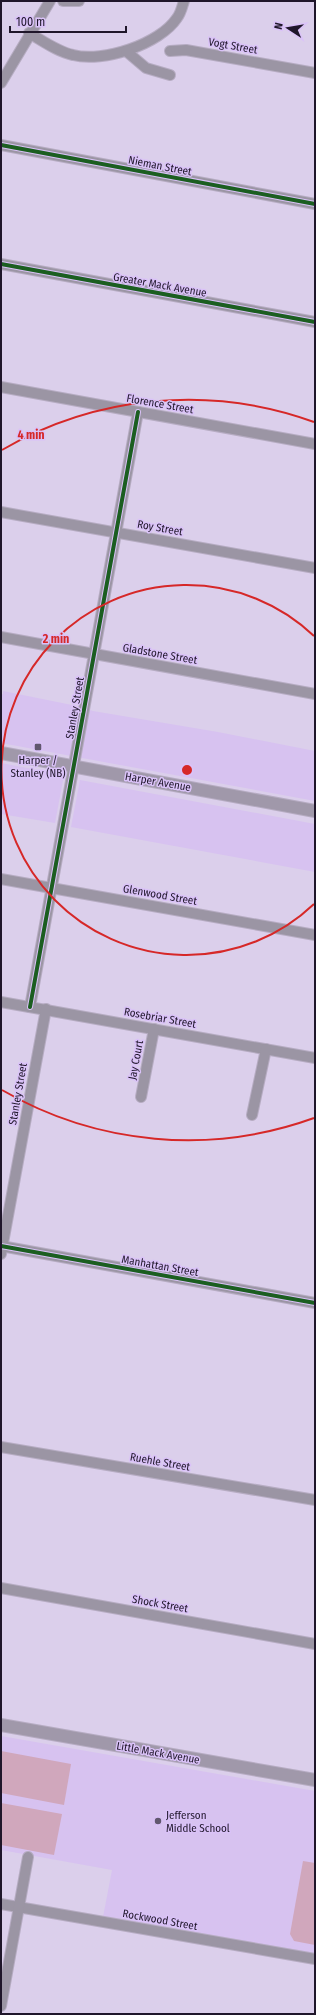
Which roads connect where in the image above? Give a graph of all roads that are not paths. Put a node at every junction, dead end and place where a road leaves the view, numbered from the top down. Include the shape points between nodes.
1 (50, 1) edge
2 (64, 1) edge
3 (79, 1) edge
4 (184, 1) edge
5 (29, 33) junction
6 (170, 50) dead end
7 (126, 51) junction
8 (315, 73) edge
9 (170, 75) dead end
10 (1, 83) edge
11 (1, 145) edge
12 (315, 204) edge
13 (1, 264) edge
14 (315, 322) edge
15 (1, 387) edge
16 (138, 412) junction
17 (315, 444) edge
18 (1, 512) edge
19 (117, 532) junction
20 (315, 568) edge
21 (1, 637) edge
22 (94, 654) junction
23 (315, 694) edge
24 (1, 753) edge
25 (74, 766) junction
26 (315, 811) edge
27 (1, 879) edge
28 (52, 887) junction
29 (315, 935) edge
30 (1, 1002) edge
31 (30, 1006) junction
32 (46, 1009) junction
33 (154, 1029) junction
34 (266, 1049) junction
35 (315, 1058) edge
36 (141, 1097) dead end
37 (252, 1116) dead end
38 (1, 1249) edge
39 (315, 1303) edge
40 (1, 1447) edge
41 (315, 1500) edge
42 (1, 1588) edge
43 (315, 1644) edge
44 (1, 1725) edge
45 (315, 1780) edge
46 (28, 1857) dead end
47 (1, 1904) edge
48 (19, 1907) junction
49 (315, 1959) edge
50 (1, 2006) edge

1 - 5 street
2 - 3 street
4 - 7 street via 177,18 166,29
5 - 7 street via 75,56 97,56
5 - 10 street
6 - 8 street, Vogt Street via 186,50
7 - 9 street via 146,68
11 - 12 street, Nieman Street
13 - 14 street, Greater Mack Avenue
15 - 16 street, Florence Street
16 - 17 street, Florence Street
16 - 19 street, Stanley Street
18 - 19 street, Roy Street
19 - 20 street, Roy Street
19 - 22 street, Stanley Street
21 - 22 street, Gladstone Street
22 - 23 street, Gladstone Street
22 - 25 street, Stanley Street
24 - 25 main road, Harper Avenue
25 - 26 main road, Harper Avenue
25 - 28 street, Stanley Street
27 - 28 street, Glenwood Street
28 - 29 street, Glenwood Street
28 - 31 street, Stanley Street
30 - 31 street, Rosebriar Street
31 - 32 street, Rosebriar Street
32 - 33 street, Rosebriar Street
32 - 38 street, Stanley Street
33 - 34 street, Rosebriar Street
33 - 36 street, Jay Court
34 - 35 street, Rosebriar Street
34 - 37 street
38 - 39 street, Manhattan Street
40 - 41 street, Ruehle Street
42 - 43 street, Shock Street
44 - 45 main road, Little Mack Avenue
46 - 48 street
47 - 48 street, Rockwood Street
48 - 49 street, Rockwood Street
48 - 50 street

